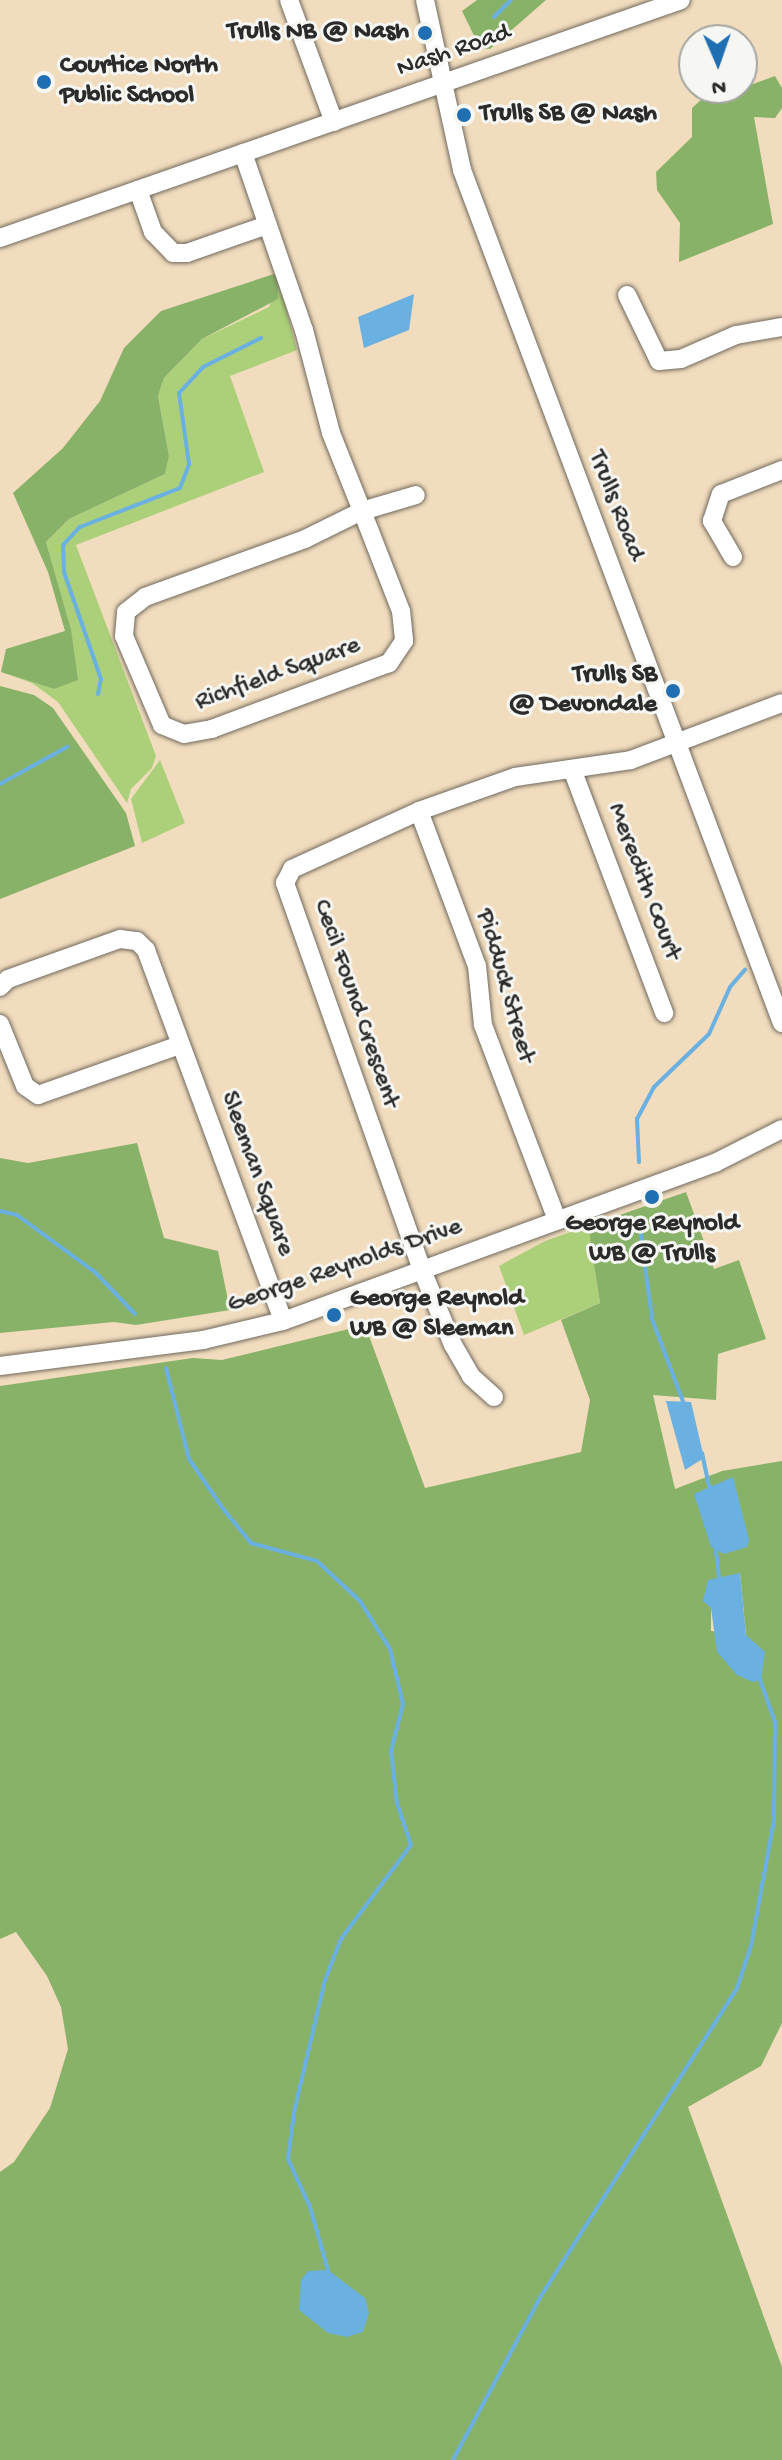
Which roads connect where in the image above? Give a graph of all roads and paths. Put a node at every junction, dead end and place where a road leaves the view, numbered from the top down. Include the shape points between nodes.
1 (289, 0) edge
2 (425, 0) edge
3 (681, 0) edge
4 (441, 84) junction
5 (334, 122) junction
6 (243, 153) junction
7 (138, 190) junction
8 (267, 225) junction
9 (0, 238) edge
10 (627, 295) dead end
11 (782, 327) edge
12 (782, 470) edge
13 (416, 495) dead end
14 (362, 511) junction
15 (733, 557) dead end
16 (782, 703) edge
17 (677, 743) junction
18 (572, 769) junction
19 (419, 811) junction
20 (0, 987) edge
21 (664, 1013) dead end
22 (782, 1023) edge
23 (0, 1024) edge
24 (180, 1045) junction
25 (782, 1129) edge
26 (557, 1220) junction
27 (422, 1270) junction
28 (283, 1321) junction
29 (0, 1366) edge
30 (494, 1397) dead end

1 - 5 street
2 - 4 street, Trulls Road
3 - 4 street, Nash Road
4 - 5 street, Nash Road
4 - 17 street, Trulls Road via 466,184
5 - 6 street, Nash Road
6 - 7 street, Nash Road
6 - 8 street, Richfield Square
7 - 8 street via 153,232 173,253
7 - 9 street, Nash Road
8 - 14 street, Richfield Square via 331,433
10 - 11 street via 659,361 681,359 736,335
12 - 15 street via 721,494 712,521
13 - 14 street
14 - 14 street, Richfield Square via 305,539 145,597 126,612 124,636 162,725 184,734 212,729 389,663 404,641 401,611
16 - 17 street, Cecil Found Crescent
17 - 18 street, Cecil Found Crescent via 602,768
17 - 22 street, Trulls Road
18 - 19 street, Cecil Found Crescent via 515,777
18 - 21 street, Meredith Court
19 - 26 street, Pidduck Street via 477,966 483,1025
19 - 27 street, Cecil Found Crescent via 292,869 285,883
20 - 24 street, Sleeman Square via 8,979 120,939 137,941 146,950
23 - 24 street via 25,1086 38,1095
24 - 28 street, Sleeman Square
25 - 26 street, George Reynolds Drive via 715,1163
26 - 27 street, George Reynolds Drive
27 - 28 street, George Reynolds Drive
27 - 30 street, Cecil Found Crescent via 453,1345 471,1376
28 - 29 street, George Reynolds Drive via 203,1340

